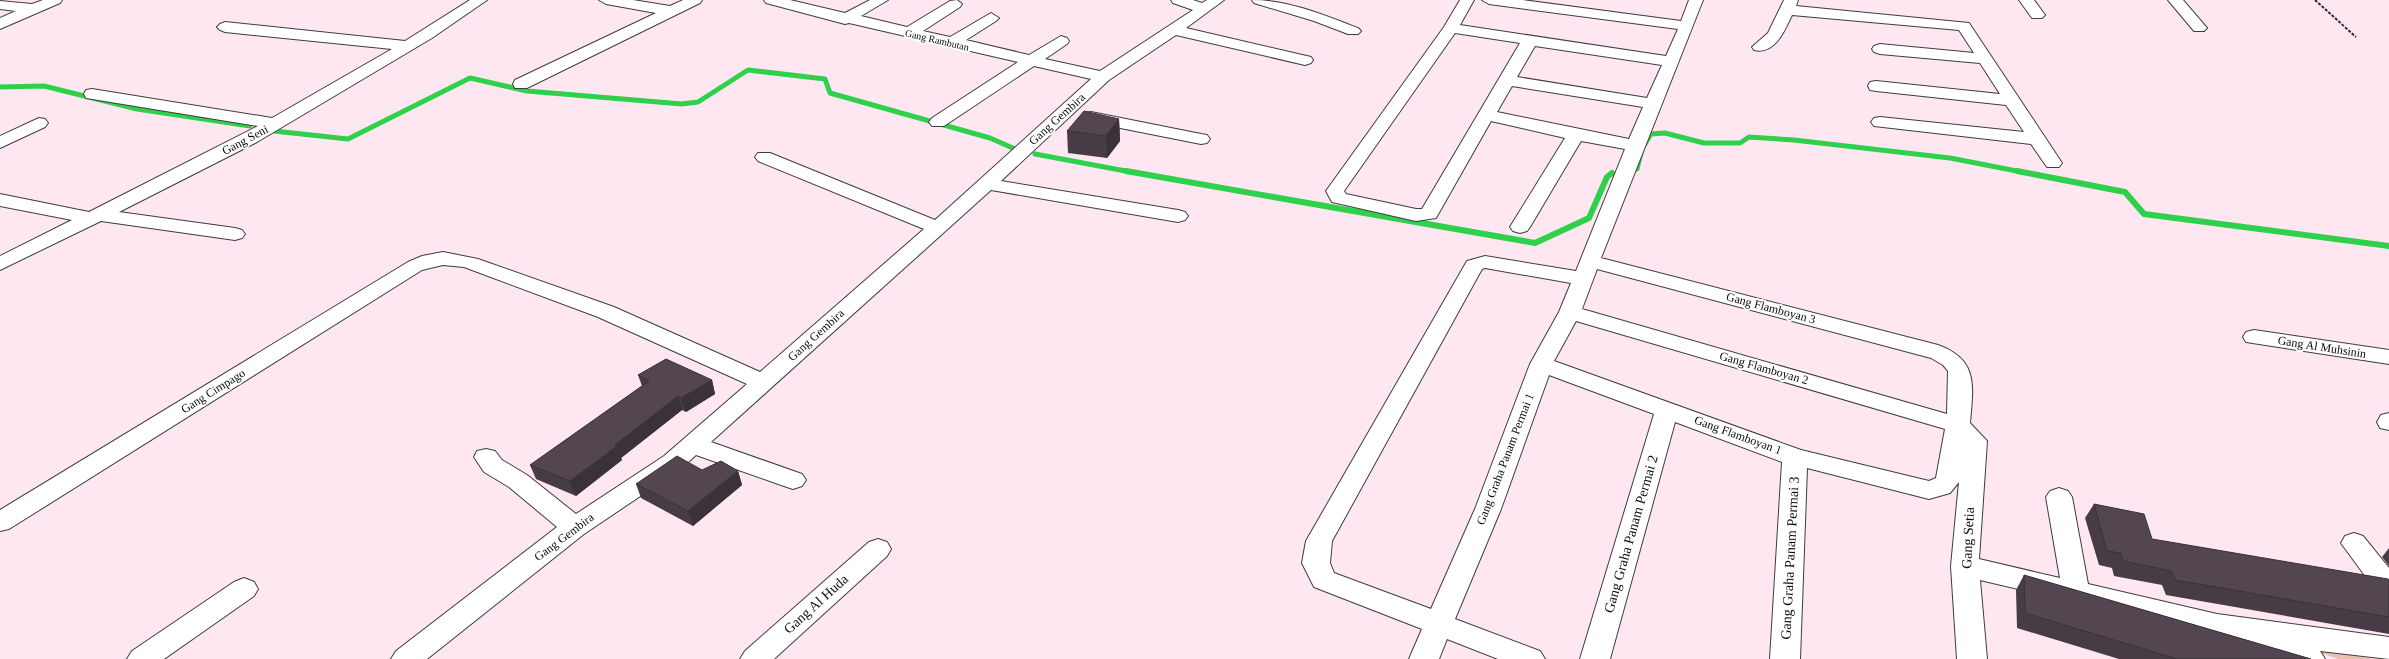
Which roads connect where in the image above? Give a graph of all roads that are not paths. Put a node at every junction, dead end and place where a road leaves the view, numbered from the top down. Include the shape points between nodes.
1 (55, 0) edge
2 (480, 0) edge
3 (606, 0) edge
4 (695, 0) edge
5 (771, 0) edge
6 (881, 0) edge
7 (1178, 0) edge
8 (1259, 0) edge
9 (1467, 0) edge
10 (1489, 0) edge
11 (1696, 0) edge
12 (2026, 0) edge
13 (2175, 0) edge
14 (955, 4) dead end
15 (1211, 4) edge
16 (0, 5) edge
17 (1788, 5) edge
18 (34, 9) junction
19 (672, 11) junction
20 (2037, 15) dead end
21 (991, 18) dead end
22 (845, 19) junction
23 (0, 24) edge
24 (1687, 26) junction
25 (225, 27) dead end
26 (1451, 28) junction
27 (2199, 28) dead end
28 (1172, 29) junction
29 (1353, 31) dead end
30 (908, 33) junction
31 (1530, 40) junction
32 (1061, 41) dead end
33 (951, 43) junction
34 (407, 46) junction
35 (1760, 48) dead end
36 (1880, 49) dead end
37 (1305, 60) dead end
38 (1986, 60) junction
39 (1029, 61) junction
40 (1672, 62) junction
41 (1103, 77) junction
42 (1506, 80) junction
43 (521, 84) dead end
44 (1876, 86) dead end
45 (92, 94) dead end
46 (2012, 100) junction
47 (1654, 104) junction
48 (1064, 112) junction
49 (1486, 115) junction
50 (938, 122) dead end
51 (1880, 122) dead end
52 (39, 123) dead end
53 (275, 124) junction
54 (1576, 135) junction
55 (1201, 139) dead end
56 (2038, 139) junction
57 (0, 143) edge
58 (1635, 146) junction
59 (764, 157) dead end
60 (2053, 163) dead end
61 (987, 184) junction
62 (0, 200) edge
63 (95, 216) junction
64 (1178, 216) dead end
65 (1520, 227) dead end
66 (938, 228) junction
67 (235, 234) dead end
68 (0, 264) edge
69 (1586, 270) junction
70 (1570, 312) junction
71 (2254, 337) dead end
72 (2389, 358) edge
73 (1541, 364) junction
74 (763, 382) junction
75 (1667, 409) junction
76 (1958, 425) junction
77 (693, 444) junction
78 (486, 457) dead end
79 (1795, 457) junction
80 (793, 480) dead end
81 (2059, 497) dead end
82 (0, 522) edge
83 (575, 527) junction
84 (2354, 543) dead end
85 (878, 549) dead end
86 (1966, 566) junction
87 (2389, 588) edge
88 (244, 589) dead end
89 (2076, 592) junction
90 (1439, 624) junction
91 (2217, 624) junction
92 (2389, 649) edge
93 (142, 659) edge
94 (406, 659) edge
95 (755, 659) edge
96 (1424, 659) edge
97 (1530, 659) edge
98 (1595, 659) edge
99 (1785, 659) edge
100 (1972, 659) edge
101 (2310, 659) edge

1 - 18 street
2 - 34 street, Gang Seni
3 - 19 street
4 - 19 street
5 - 22 street, Gang Rambutan
6 - 22 street
7 - 15 street
8 - 29 street
9 - 26 street
10 - 24 street
11 - 24 street, Gang Graha Panam Permai 1
12 - 20 street
13 - 27 street
14 - 30 street
15 - 28 street, Gang Gembira
16 - 18 street
17 - 35 street via 1775,35
17 - 38 street via 1964,26
18 - 23 street
19 - 43 street
21 - 33 street
22 - 30 street, Gang Rambutan
24 - 40 street, Gang Graha Panam Permai 1
25 - 34 street
26 - 31 street
26 - 49 street via 1335,191 1336,194 1339,198 1386,209 1416,215 1429,214
28 - 37 street
28 - 41 street, Gang Gembira
30 - 33 street, Gang Rambutan
31 - 40 street
31 - 42 street
32 - 39 street
33 - 39 street, Gang Rambutan
34 - 53 street, Gang Seni
36 - 38 street
38 - 46 street
39 - 41 street, Gang Rambutan
39 - 50 street
40 - 47 street, Gang Graha Panam Permai 1
41 - 48 street, Gang Gembira
42 - 47 street
42 - 49 street
44 - 46 street
45 - 53 street
46 - 56 street
47 - 58 street, Gang Graha Panam Permai 1
48 - 55 street
48 - 61 street, Gang Gembira
49 - 54 street
51 - 56 street
52 - 57 street
53 - 63 street, Gang Seni
54 - 58 street
54 - 65 street
56 - 60 street
58 - 69 street, Gang Graha Panam Permai 1
59 - 66 street
61 - 64 street
61 - 66 street, Gang Gembira
62 - 63 street
63 - 67 street
63 - 68 street, Gang Seni
66 - 74 street, Gang Gembira
69 - 70 street, Gang Graha Panam Permai 1
69 - 76 street, Gang Flamboyan 3 via 1930,350 1951,359 1959,370
69 - 90 street, Gang Flamboyan 3 via 1485,262 1474,265 1319,541 1316,563 1324,580
70 - 73 street, Gang Graha Panam Permai 1
70 - 76 street, Gang Flamboyan 2
71 - 72 street, Gang Al Muhsinin
73 - 75 street, Gang Flamboyan 1
73 - 90 street, Gang Graha Panam Permai 1 via 1488,509
74 - 77 street, Gang Gembira
74 - 82 street, Gang Cimpago via 606,312 472,263 446,258 426,261
75 - 79 street, Gang Flamboyan 1
75 - 98 street, Gang Graha Panam Permai 2
76 - 79 street, Gang Flamboyan 1 via 1952,467 1947,482 1929,490
76 - 86 street, Gang Setia via 1975,441
77 - 80 street
77 - 83 street, Gang Gembira via 673,462
78 - 83 street via 493,466 518,481
79 - 99 street, Gang Graha Panam Permai 3
81 - 89 street
83 - 94 street, Gang Gembira
84 - 87 street
85 - 95 street, Gang Al Huda
86 - 89 street
86 - 100 street, Gang Setia
88 - 93 street
89 - 91 street
90 - 96 street, Gang Graha Panam Permai 1
90 - 97 street, Gang Flamboyan 3
91 - 92 street
91 - 101 street

